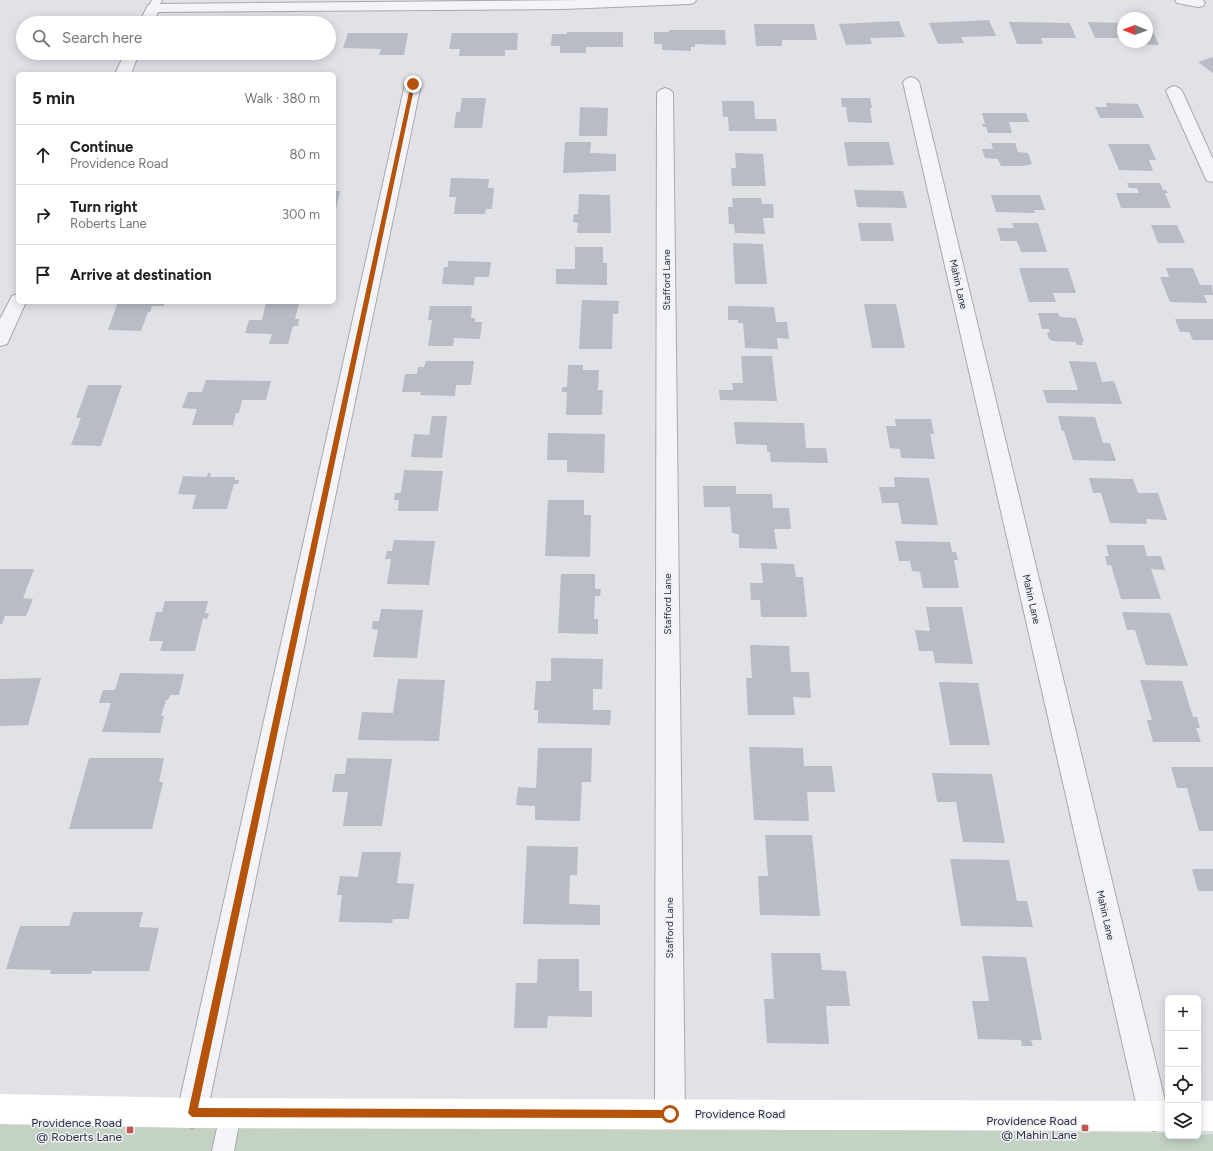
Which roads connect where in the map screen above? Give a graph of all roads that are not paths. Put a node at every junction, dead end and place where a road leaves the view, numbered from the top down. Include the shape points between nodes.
1 (689, 0) edge
2 (1182, 0) edge
3 (1198, 3) dead end
4 (155, 4) edge
5 (149, 16) edge
6 (129, 60) edge
7 (124, 72) edge
8 (911, 82) dead end
9 (413, 84) dead end
10 (1174, 91) dead end
11 (664, 93) dead end
12 (1213, 177) edge
13 (16, 304) edge
14 (0, 339) edge
15 (0, 1110) edge
16 (192, 1113) junction
17 (230, 1113) junction
18 (670, 1114) junction
19 (1161, 1116) edge
20 (1201, 1116) edge
21 (1213, 1116) edge
22 (223, 1151) edge

1 - 4 street via 563,6
2 - 3 street
4 - 5 street
6 - 7 street
8 - 19 street, Mahin Lane
9 - 16 street
10 - 12 street
11 - 18 street, Stafford Lane
13 - 14 street
15 - 16 street, Providence Road
16 - 17 street, Providence Road
17 - 18 street, Providence Road
17 - 22 lane
18 - 19 street, Providence Road
20 - 21 street

